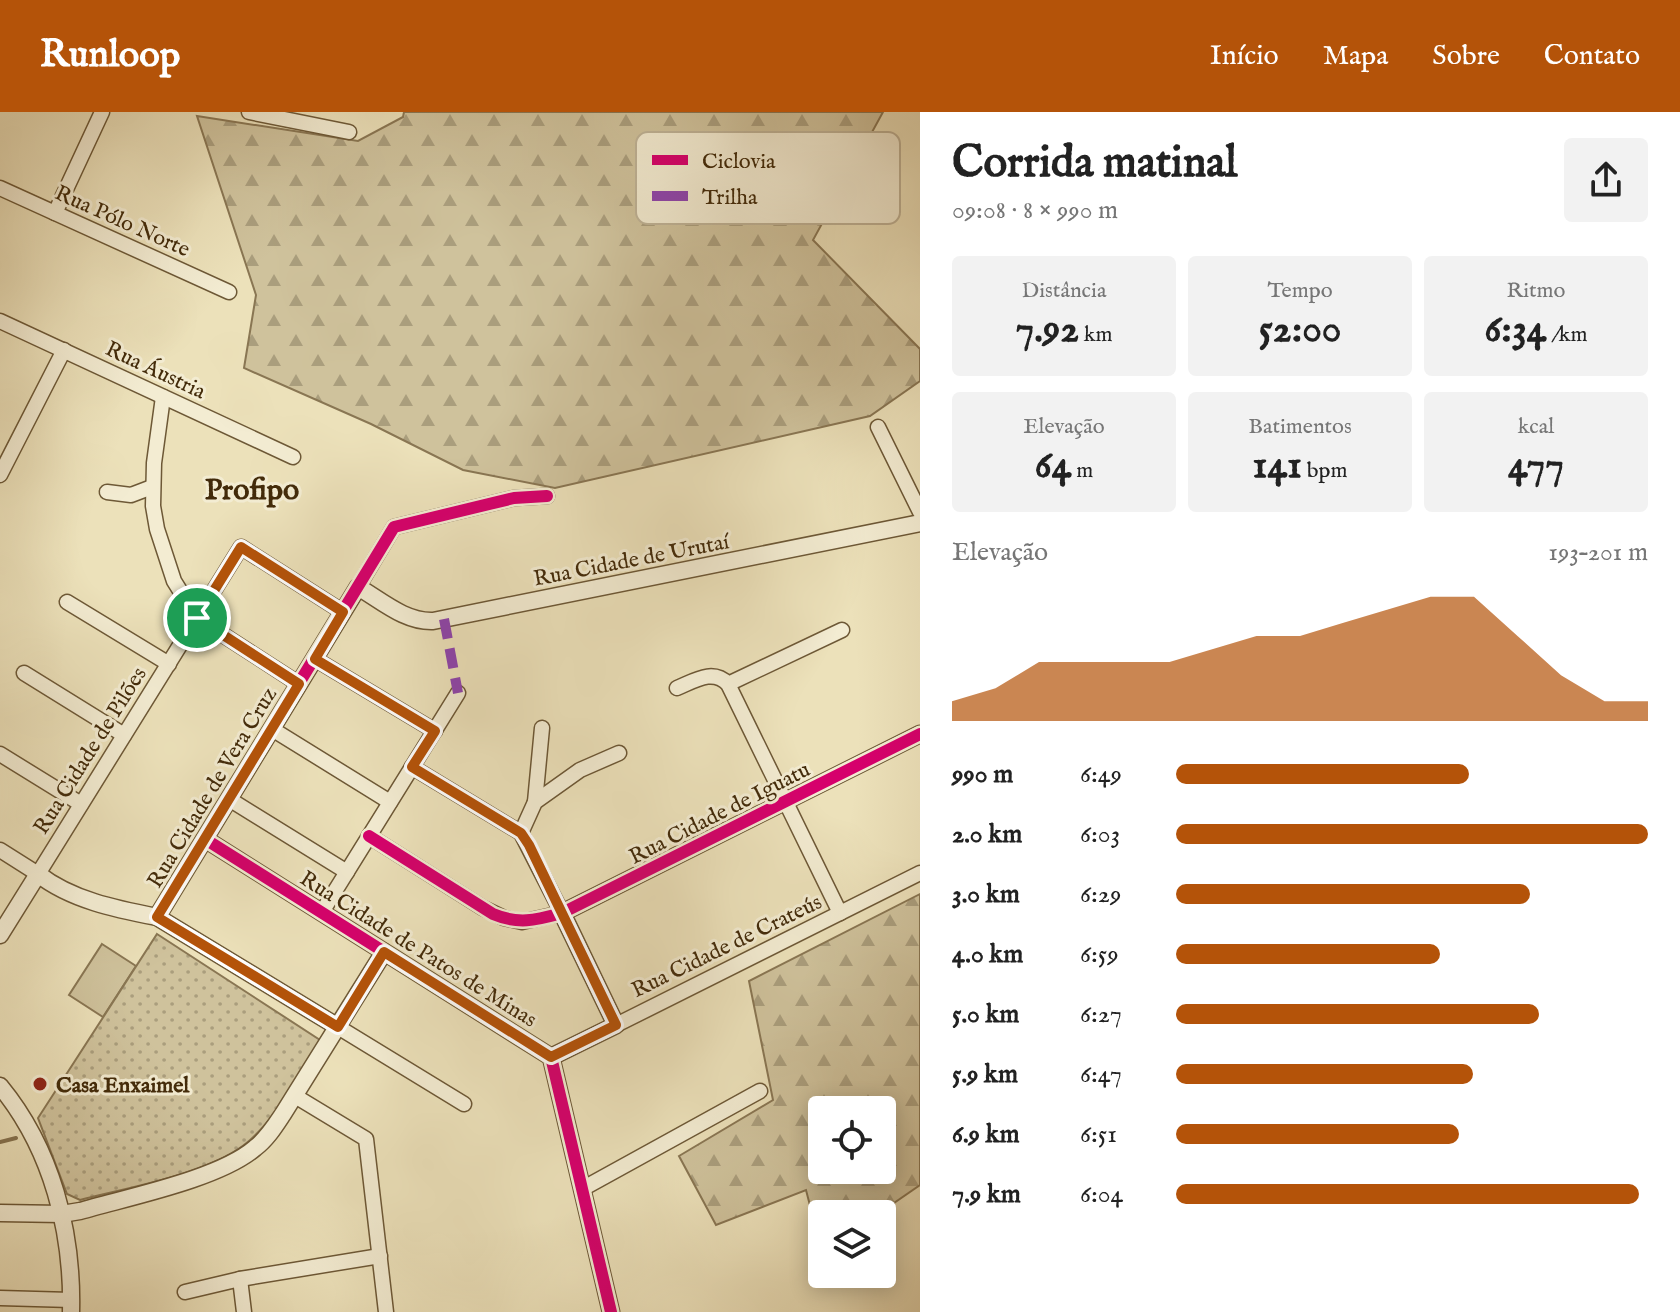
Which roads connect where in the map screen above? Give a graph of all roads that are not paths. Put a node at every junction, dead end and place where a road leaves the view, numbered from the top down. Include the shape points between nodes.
1 (102, 112) edge
2 (249, 112) edge
3 (349, 132) dead end
4 (0, 188) edge
5 (55, 213) junction
6 (229, 292) dead end
7 (0, 321) edge
8 (64, 350) junction
9 (163, 397) junction
10 (878, 427) dead end
11 (293, 457) dead end
12 (0, 475) edge
13 (152, 487) junction
14 (107, 492) dead end
15 (547, 496) dead end
16 (920, 512) edge
17 (920, 523) edge
18 (358, 587) junction
19 (67, 602) dead end
20 (343, 612) junction
21 (197, 618) junction
22 (842, 630) dead end
23 (315, 659) junction
24 (169, 664) junction
25 (24, 673) dead end
26 (299, 684) junction
27 (728, 684) junction
28 (677, 688) dead end
29 (458, 693) dead end
30 (542, 728) dead end
31 (272, 729) junction
32 (435, 731) junction
33 (920, 734) edge
34 (124, 735) junction
35 (619, 753) dead end
36 (0, 754) edge
37 (412, 767) junction
38 (229, 799) junction
39 (786, 801) junction
40 (390, 802) junction
41 (535, 802) junction
42 (81, 804) junction
43 (521, 833) junction
44 (369, 836) junction
45 (205, 839) junction
46 (0, 850) edge
47 (347, 872) junction
48 (920, 873) edge
49 (38, 874) junction
50 (322, 912) junction
51 (562, 913) junction
52 (840, 913) junction
53 (157, 917) junction
54 (0, 935) edge
55 (384, 952) junction
56 (616, 1025) junction
57 (338, 1027) junction
58 (551, 1057) junction
59 (0, 1086) edge
60 (760, 1091) dead end
61 (295, 1096) junction
62 (464, 1104) dead end
63 (582, 1189) junction
64 (0, 1213) edge
65 (62, 1214) junction
66 (380, 1256) junction
67 (240, 1279) junction
68 (185, 1292) dead end
69 (0, 1298) edge
70 (71, 1306) edge
71 (244, 1312) edge
72 (386, 1312) edge
73 (611, 1312) edge

1 - 5 street
2 - 3 street
4 - 5 street, Rua Pólo Norte
5 - 6 street, Rua Pólo Norte
7 - 8 street, Rua Áustria
8 - 9 street, Rua Áustria
8 - 12 street
9 - 11 street, Rua Áustria
9 - 13 street
10 - 16 street
13 - 14 street via 131,495
13 - 21 street via 165,557
15 - 18 street, Rua Cidade de Vera Cruz via 514,498 394,527
17 - 18 street, Rua Cidade de Urutaí via 433,621 409,618
18 - 20 street, Rua Cidade de Vera Cruz
19 - 24 street
20 - 21 street, Rua Cidade de Pilões via 241,547
20 - 23 street, Rua Cidade de Vera Cruz
21 - 24 street, Rua Cidade de Pilões
21 - 26 street
22 - 27 street
23 - 26 street, Rua Cidade de Vera Cruz
23 - 32 street
24 - 34 street, Rua Cidade de Pilões
25 - 34 street
26 - 31 street, Rua Cidade de Vera Cruz
27 - 28 street via 709,676
27 - 39 street
29 - 32 street
30 - 41 street
31 - 38 street, Rua Cidade de Vera Cruz
31 - 40 street
32 - 37 street
33 - 39 street, Rua Cidade de Iguatu
34 - 42 street, Rua Cidade de Pilões
35 - 41 street via 580,770
36 - 42 street
37 - 40 street
37 - 43 street
38 - 45 street, Rua Cidade de Vera Cruz
38 - 47 street
39 - 51 street, Rua Cidade de Iguatu
39 - 52 street
40 - 44 street
41 - 43 street
42 - 49 street, Rua Cidade de Pilões
43 - 51 street
44 - 47 street
44 - 51 street, Rua Cidade de Iguatu via 493,914 533,921
45 - 50 street, Rua Cidade de Patos de Minas
45 - 53 street, Rua Cidade de Vera Cruz
46 - 49 street
47 - 50 street
48 - 52 street, Rua Cidade de Crateús
49 - 53 street via 69,893
49 - 54 street, Rua Cidade de Pilões
50 - 55 street, Rua Cidade de Patos de Minas
51 - 56 street
52 - 56 street, Rua Cidade de Crateús
53 - 57 street
55 - 57 street
55 - 58 street, Rua Cidade de Patos de Minas
56 - 58 street, Rua Cidade de Crateús
57 - 61 street
57 - 62 street
58 - 63 street
59 - 65 street via 25,1121
60 - 63 street
61 - 65 street via 269,1134 228,1165
61 - 66 street via 366,1139
63 - 73 street
64 - 65 street
65 - 70 street
66 - 67 street
66 - 72 street
67 - 68 street
67 - 71 street
69 - 70 street

